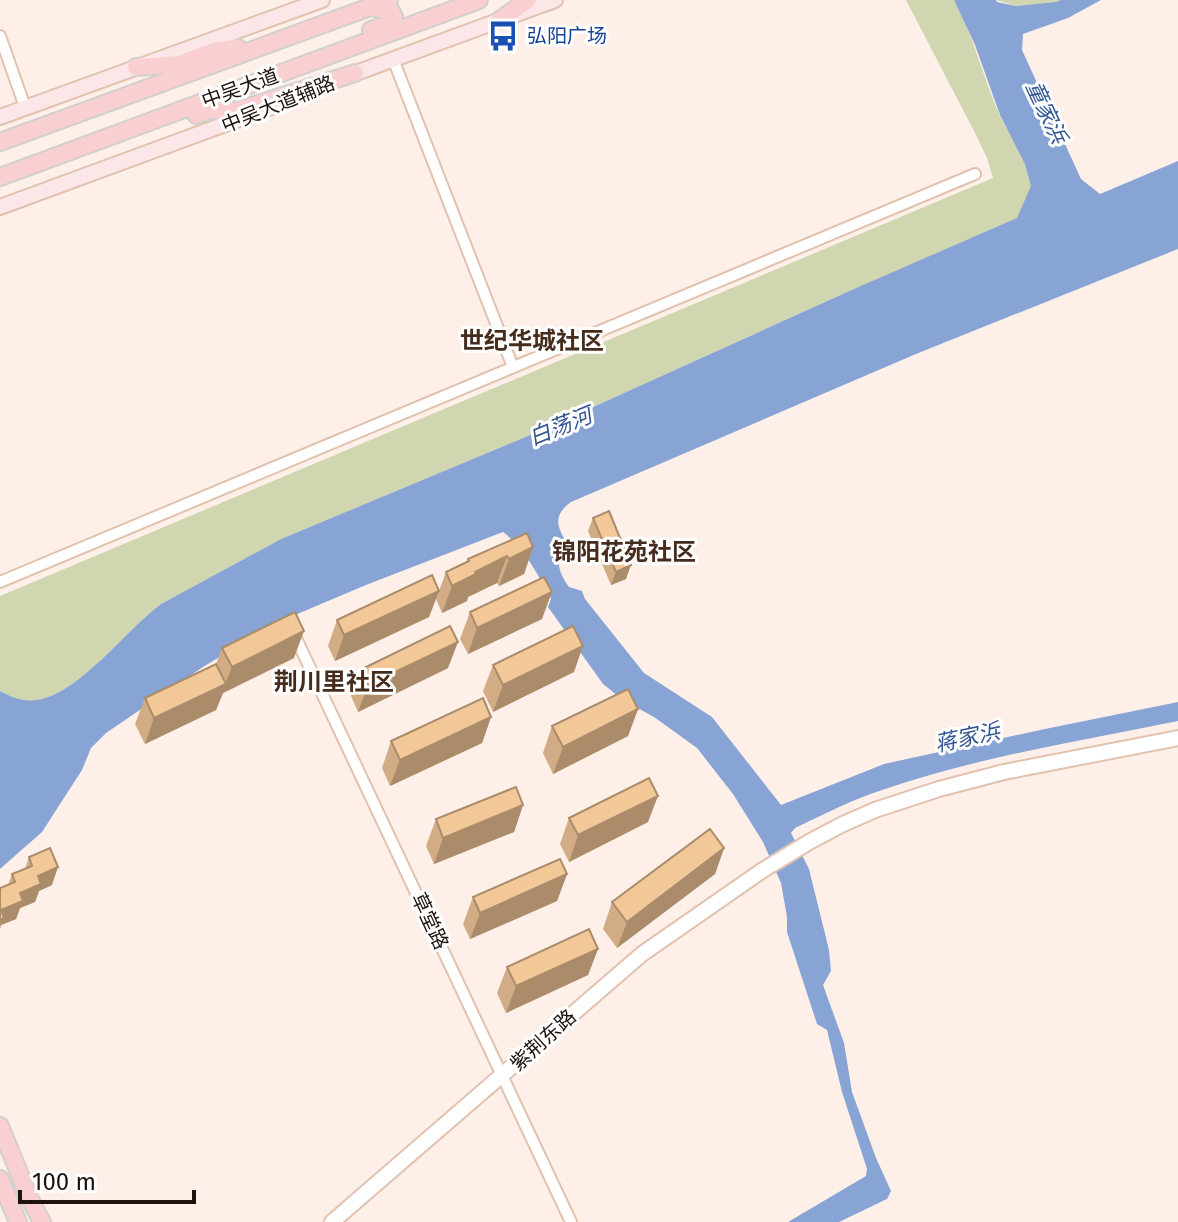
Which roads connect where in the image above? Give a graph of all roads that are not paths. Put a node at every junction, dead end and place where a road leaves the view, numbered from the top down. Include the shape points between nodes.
1 (322, 0) edge
2 (389, 0) edge
3 (443, 0) edge
4 (528, 0) edge
5 (555, 0) edge
6 (473, 2) edge
7 (366, 6) edge
8 (500, 20) junction
9 (0, 36) edge
10 (267, 44) junction
11 (393, 59) junction
12 (136, 67) junction
13 (355, 73) junction
14 (250, 85) junction
15 (25, 107) junction
16 (0, 117) edge
17 (124, 131) junction
18 (0, 142) edge
19 (975, 174) dead end
20 (0, 177) edge
21 (0, 207) edge
22 (513, 367) junction
23 (0, 582) edge
24 (288, 621) edge
25 (1178, 738) edge
26 (1178, 747) edge
27 (811, 844) junction
28 (504, 1079) junction
29 (0, 1126) edge
30 (0, 1179) edge
31 (18, 1222) edge
32 (42, 1222) edge
33 (332, 1222) edge
34 (344, 1222) edge
35 (571, 1222) edge

1 - 12 main road
2 - 7 main road, 中吴大道
3 - 6 main road
4 - 8 main road
5 - 8 main road, 中吴大道辅路
6 - 14 main road, 中吴大道
7 - 10 main road, 中吴大道
7 - 14 main road via 391,11 394,17 386,25 286,61
8 - 11 main road, 中吴大道辅路
9 - 15 street
10 - 12 main road via 217,50 179,64
10 - 18 main road, 中吴大道
11 - 13 main road, 中吴大道辅路
11 - 22 street
12 - 15 main road
13 - 17 main road via 236,111 208,110 170,125
13 - 21 main road, 中吴大道辅路
14 - 17 main road, 中吴大道
15 - 16 main road
17 - 20 main road, 中吴大道
19 - 22 street
22 - 23 street
24 - 28 street, 草堂路
25 - 27 street via 939,789 875,810
26 - 27 street via 919,802
27 - 28 street, 紫荆东路 via 632,969
28 - 33 street, 紫荆东路
28 - 34 street, 紫荆东路
28 - 35 street, 草堂路
29 - 32 main road
30 - 31 main road

